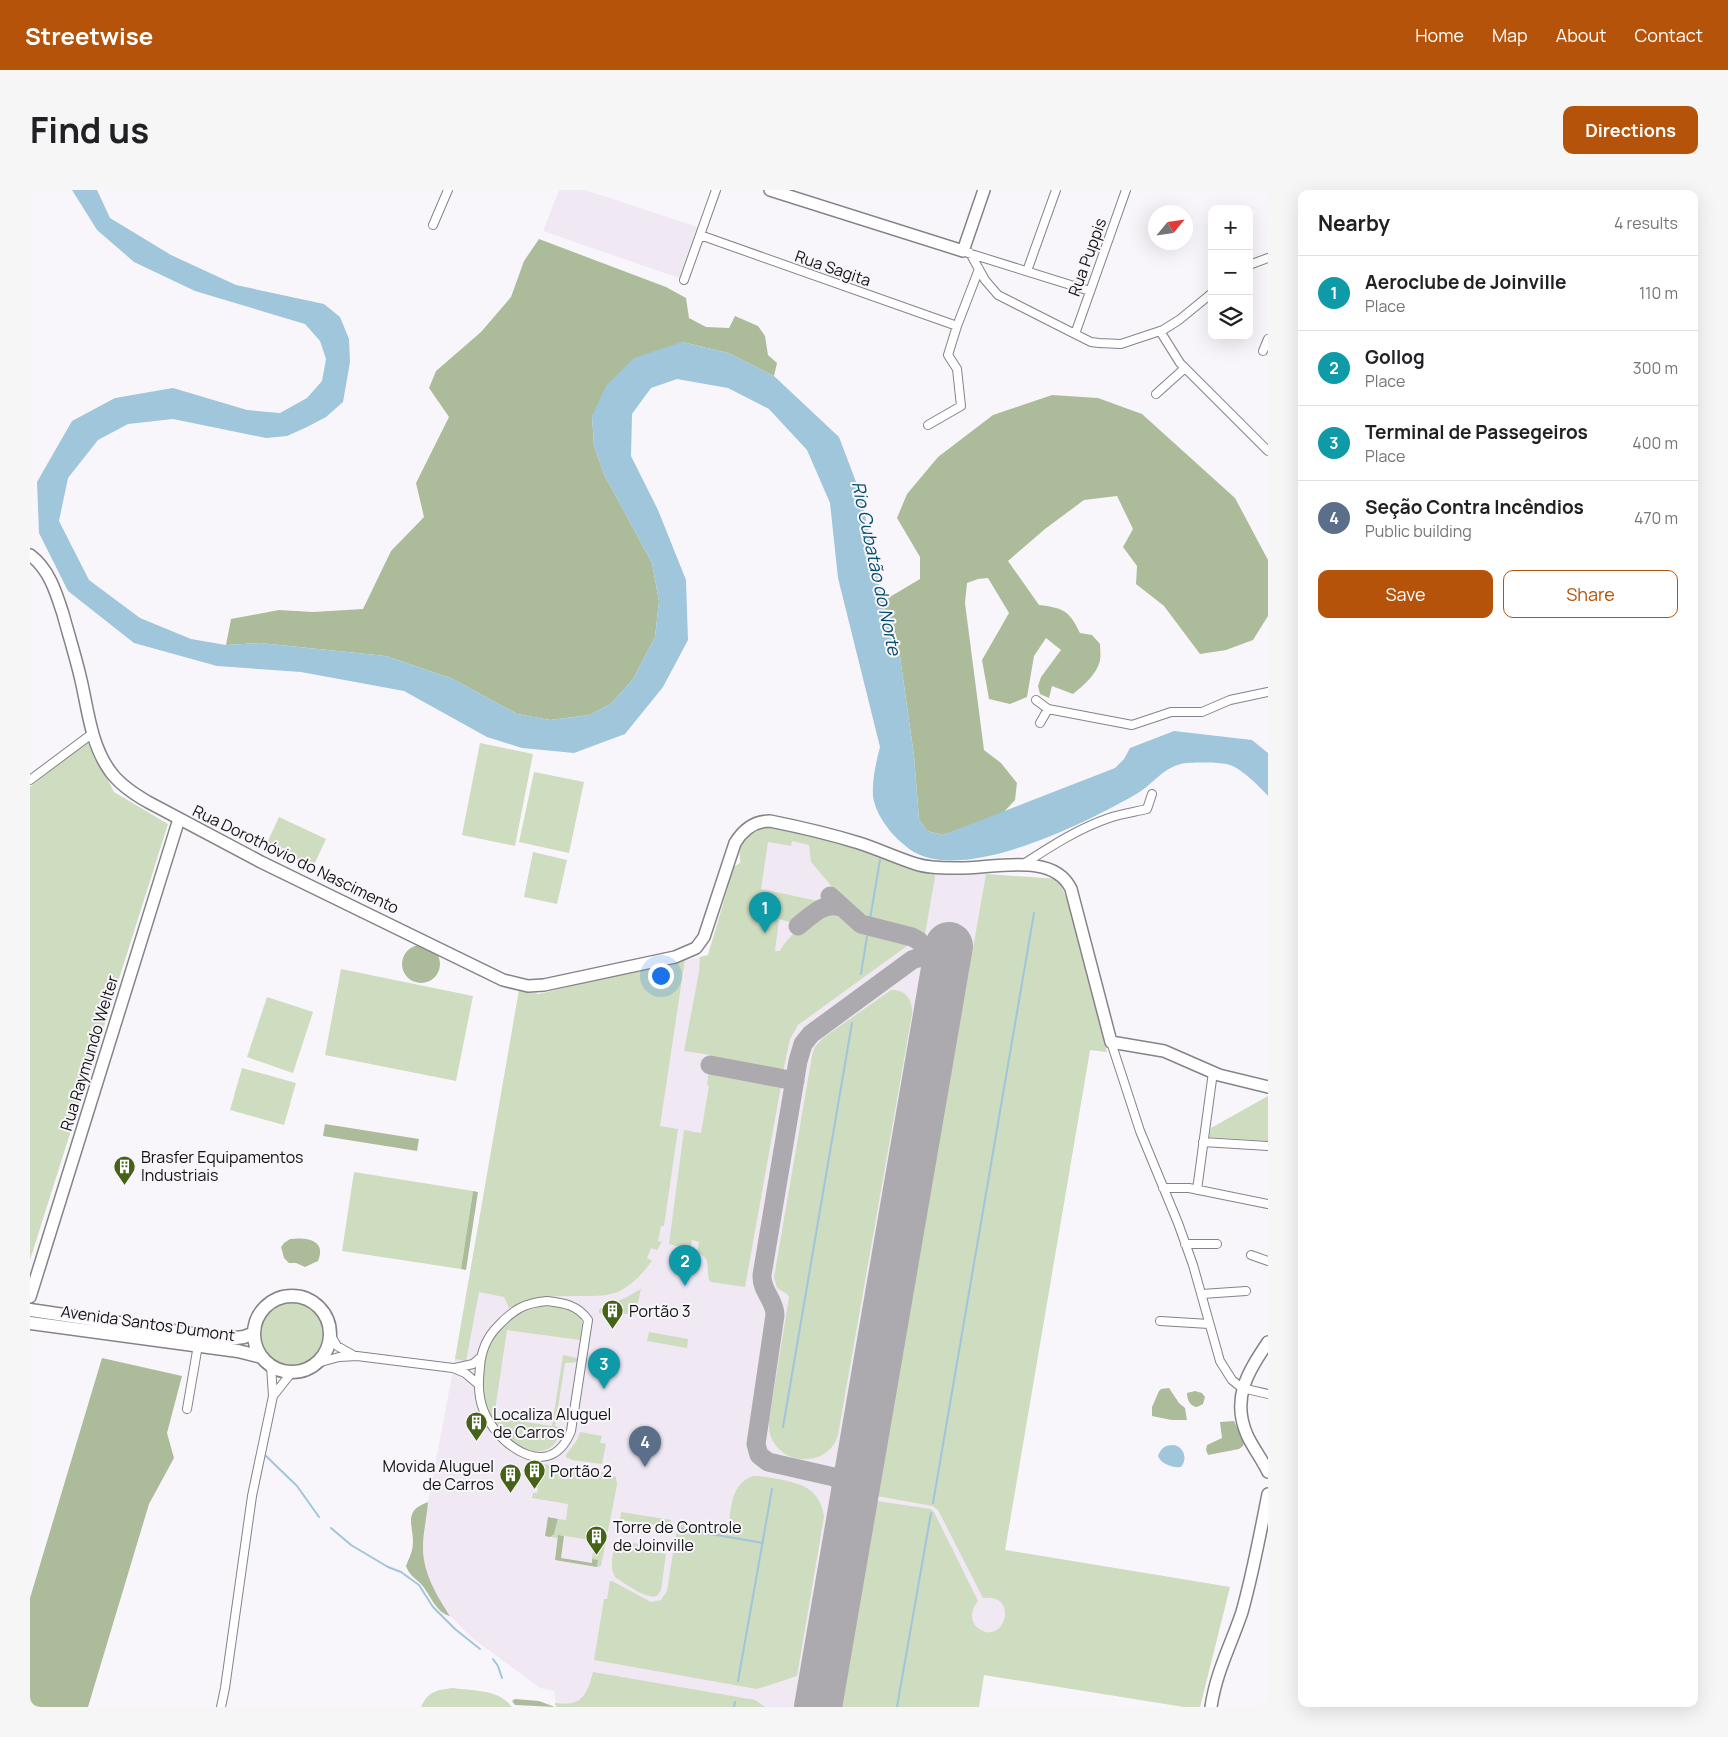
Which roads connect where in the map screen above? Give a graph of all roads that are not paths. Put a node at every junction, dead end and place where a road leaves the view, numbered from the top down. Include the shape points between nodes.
1 (448, 190) edge
2 (716, 190) edge
3 (770, 190) edge
4 (984, 190) edge
5 (1056, 190) edge
6 (1126, 190) edge
7 (433, 225) dead end
8 (700, 235) junction
9 (966, 252) junction
10 (1268, 258) edge
11 (1253, 264) edge
12 (979, 269) junction
13 (1027, 271) junction
14 (684, 280) dead end
15 (1090, 292) junction
16 (1210, 295) edge
17 (957, 326) junction
18 (1160, 331) junction
19 (1075, 334) junction
20 (1268, 339) edge
21 (1263, 351) dead end
22 (1185, 368) junction
23 (1156, 394) dead end
24 (928, 425) dead end
25 (1268, 451) edge
26 (30, 555) edge
27 (1268, 692) edge
28 (1036, 700) dead end
29 (1048, 709) junction
30 (1040, 723) dead end
31 (93, 732) junction
32 (30, 780) edge
33 (1152, 794) dead end
34 (179, 819) junction
35 (1022, 865) junction
36 (1111, 1042) junction
37 (1213, 1072) junction
38 (1268, 1087) edge
39 (1203, 1142) junction
40 (1268, 1146) edge
41 (1163, 1188) junction
42 (1197, 1190) junction
43 (1268, 1204) edge
44 (1185, 1244) junction
45 (1217, 1244) dead end
46 (1251, 1255) dead end
47 (1268, 1261) edge
48 (1246, 1291) dead end
49 (1202, 1294) junction
50 (30, 1296) edge
51 (30, 1310) edge
52 (1160, 1321) dead end
53 (30, 1323) edge
54 (1210, 1324) junction
55 (254, 1333) junction
56 (330, 1334) junction
57 (1268, 1342) edge
58 (198, 1345) junction
59 (357, 1356) junction
60 (481, 1356) junction
61 (266, 1362) junction
62 (317, 1363) junction
63 (453, 1368) junction
64 (292, 1372) junction
65 (478, 1384) junction
66 (1242, 1388) junction
67 (1268, 1394) edge
68 (273, 1396) junction
69 (187, 1409) dead end
70 (1268, 1472) edge
71 (1268, 1494) edge
72 (221, 1707) edge
73 (1211, 1707) edge

1 - 7 street
2 - 8 street
3 - 9 street
4 - 9 street
5 - 13 street
6 - 15 street, Rua Puppis
8 - 14 street
8 - 17 street, Rua Sagita
9 - 12 street
9 - 13 street
10 - 11 street
12 - 17 street
12 - 19 street via 998,295
13 - 15 street
15 - 19 street, Rua Puppis
16 - 18 street
17 - 24 street via 948,355 957,369 961,406
18 - 19 street via 1110,345 1091,342
18 - 22 street
20 - 21 street
22 - 23 street
22 - 25 street
26 - 31 street, Rua Dorothóvio do Nascimento via 41,565 57,594
27 - 29 street via 1230,700 1202,712 1171,712 1132,725
28 - 29 street
29 - 30 street
31 - 32 street
31 - 34 street, Rua Dorothóvio do Nascimento via 102,758 116,779 138,796
33 - 35 street via 1147,809 1082,828
34 - 35 street, Rua Dorothóvio do Nascimento via 503,980 536,986 675,957 693,950 707,931 735,844 758,822 770,821 840,838 924,866 960,869
34 - 50 street, Rua Raymundo Welter
35 - 36 street via 1054,870 1067,882
36 - 37 street via 1164,1051
36 - 41 street via 1140,1131
37 - 38 street
37 - 39 street
39 - 40 street
39 - 42 street
41 - 42 street
41 - 44 street
42 - 43 street
44 - 45 street
44 - 49 street
46 - 47 street
48 - 49 street
49 - 54 street
51 - 55 main road, Avenida Santos Dumont via 227,1339
52 - 54 street
53 - 58 main road, Avenida Santos Dumont
54 - 66 street via 1220,1361 1232,1380
55 - 56 main road via 262,1310 276,1299 294,1296 316,1304 326,1318
55 - 61 main road via 256,1346
56 - 59 street via 337,1346
56 - 62 main road via 329,1345
57 - 66 street
58 - 61 main road, Avenida Santos Dumont via 245,1352
58 - 69 street
59 - 62 street
59 - 63 street
60 - 63 street via 472,1364
60 - 65 street
60 - 65 street via 495,1328 521,1307 547,1301 565,1303 576,1307 588,1320 572,1431 557,1452 548,1456 532,1456 503,1440 486,1416
61 - 64 main road via 282,1371
61 - 68 street
62 - 64 main road via 306,1370
63 - 65 street
64 - 68 street
66 - 67 street
66 - 70 street via 1243,1425
68 - 72 street via 252,1496
71 - 73 street via 1250,1582 1218,1673

